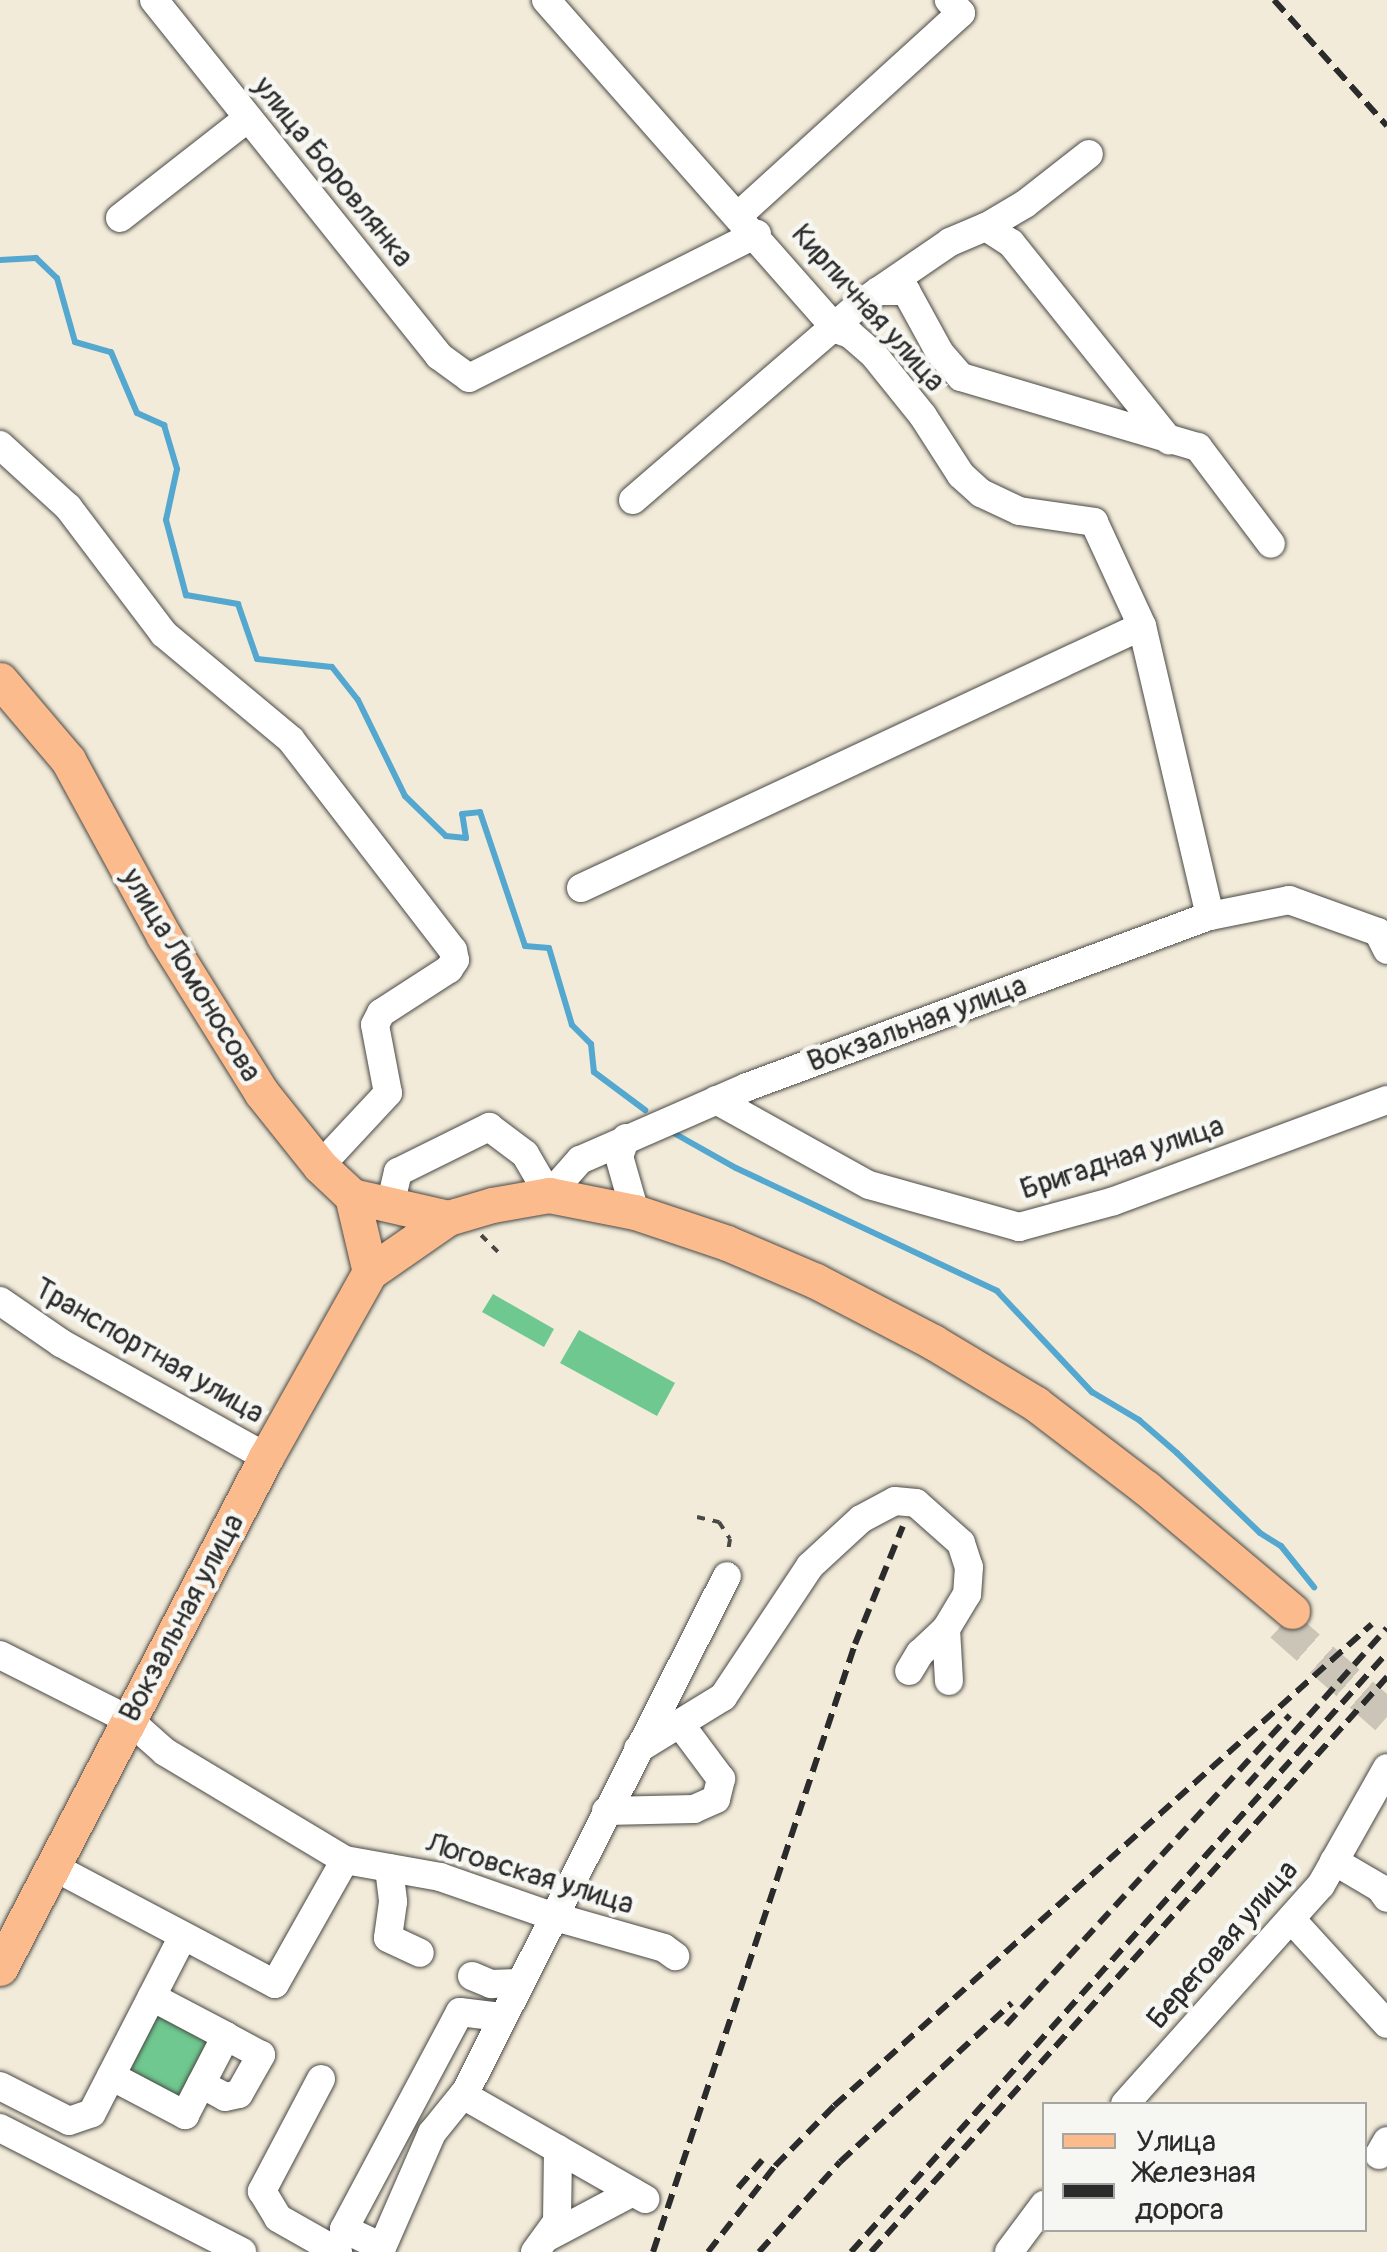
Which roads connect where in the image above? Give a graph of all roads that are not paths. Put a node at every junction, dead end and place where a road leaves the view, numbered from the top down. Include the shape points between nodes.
1 (154, 0) edge
2 (546, 0) edge
3 (955, 7) edge
4 (248, 118) junction
5 (1088, 154) dead end
6 (120, 218) dead end
7 (748, 224) junction
8 (986, 227) junction
9 (878, 291) junction
10 (836, 329) junction
11 (1168, 440) junction
12 (0, 444) edge
13 (633, 500) dead end
14 (1272, 544) dead end
15 (1142, 626) junction
16 (0, 680) edge
17 (581, 888) dead end
18 (1210, 916) junction
19 (1387, 950) edge
20 (716, 1100) junction
21 (1387, 1100) edge
22 (626, 1138) junction
23 (320, 1166) junction
24 (549, 1195) junction
25 (352, 1196) junction
26 (391, 1201) junction
27 (636, 1212) junction
28 (448, 1218) junction
29 (370, 1272) junction
30 (0, 1301) edge
31 (266, 1457) junction
32 (726, 1576) road end
33 (1287, 1618) tunnel mouth
34 (946, 1629) junction
35 (0, 1655) edge
36 (909, 1671) dead end
37 (949, 1680) dead end
38 (129, 1720) junction
39 (680, 1724) junction
40 (637, 1750) junction
41 (1387, 1768) edge
42 (606, 1811) junction
43 (346, 1860) junction
44 (1334, 1860) junction
45 (52, 1866) junction
46 (390, 1868) junction
47 (1387, 1898) edge
48 (552, 1916) junction
49 (1290, 1920) junction
50 (182, 1936) junction
51 (420, 1953) dead end
52 (675, 1956) dead end
53 (0, 1968) edge
54 (472, 1976) dead end
55 (517, 1983) junction
56 (152, 1997) junction
57 (499, 2018) junction
58 (1387, 2024) edge
59 (226, 2036) junction
60 (111, 2076) junction
61 (321, 2079) dead end
62 (201, 2084) junction
63 (0, 2086) edge
64 (463, 2095) junction
65 (1127, 2102) edge
66 (0, 2128) edge
67 (558, 2150) junction
68 (1042, 2208) edge
69 (540, 2245) edge
70 (381, 2250) edge
71 (242, 2252) edge
72 (338, 2252) edge
73 (1009, 2252) edge

1 - 4 street, улица Боровлянка
2 - 7 street, Кирпичная улица
3 - 7 street
4 - 6 street
4 - 7 street, улица Боровлянка via 439,356 469,378
5 - 8 street
7 - 10 street, Кирпичная улица
8 - 9 street via 950,242
8 - 11 street via 1011,242
9 - 10 street
9 - 11 street via 906,291 940,354 961,377
10 - 13 street
10 - 15 street, Кирпичная улица via 874,354 981,493 1019,512 1094,522
11 - 14 street via 1198,447
12 - 23 street via 68,507 164,634 291,740 448,943 455,960 449,969 382,1012 375,1024 388,1093
15 - 17 street
15 - 18 street, Кирпичная улица
16 - 23 main road, улица Ломоносова via 68,760 164,936 262,1092
18 - 19 street, Вокзальная улица via 1288,900 1378,932
18 - 20 street, Вокзальная улица
20 - 21 street, Бригадная улица via 869,1184 1019,1226 1114,1201
20 - 22 street, Вокзальная улица
22 - 24 street, Вокзальная улица via 580,1160
22 - 27 street via 619,1156
23 - 25 main road, улица Ломоносова
24 - 26 street via 526,1154 489,1127 398,1172
24 - 27 main road
24 - 28 main road
25 - 26 main road
25 - 29 main road
26 - 28 main road
27 - 33 main road via 798,1273 1036,1404 1178,1516
28 - 29 main road
29 - 31 main road, Вокзальная улица
30 - 31 street, Транспортная улица via 61,1343
31 - 38 main road, Вокзальная улица
32 - 40 street
34 - 36 street
34 - 37 street
34 - 39 street via 967,1594 969,1567 961,1543 916,1503 895,1502 861,1519 810,1566 723,1697
35 - 38 street, Логовская улица
38 - 43 street, Логовская улица via 165,1752
38 - 45 main road, Вокзальная улица
39 - 40 street
39 - 42 street via 720,1778 716,1799 694,1809
40 - 42 street
41 - 44 street, Береговая улица
42 - 48 street
43 - 46 street, Логовская улица
43 - 50 street via 275,1984
44 - 47 street
44 - 49 street, Береговая улица
45 - 50 street
45 - 53 main road, Вокзальная улица
46 - 48 street, Логовская улица via 440,1877
46 - 51 street via 388,1938
48 - 52 street, Логовская улица
48 - 55 street
49 - 58 street
49 - 65 street, Береговая улица
50 - 56 street
54 - 55 street
55 - 57 street
56 - 59 street
56 - 60 street
57 - 64 street
57 - 70 street via 460,2012 344,2229
59 - 62 street
59 - 62 street via 261,2055 239,2094 226,2097
60 - 62 street via 185,2114
60 - 63 street via 92,2112 69,2121
61 - 72 street via 262,2191 278,2218
64 - 67 street
64 - 70 street via 432,2134
66 - 71 street
67 - 69 street via 557,2222
67 - 69 street via 639,2196
68 - 73 street

